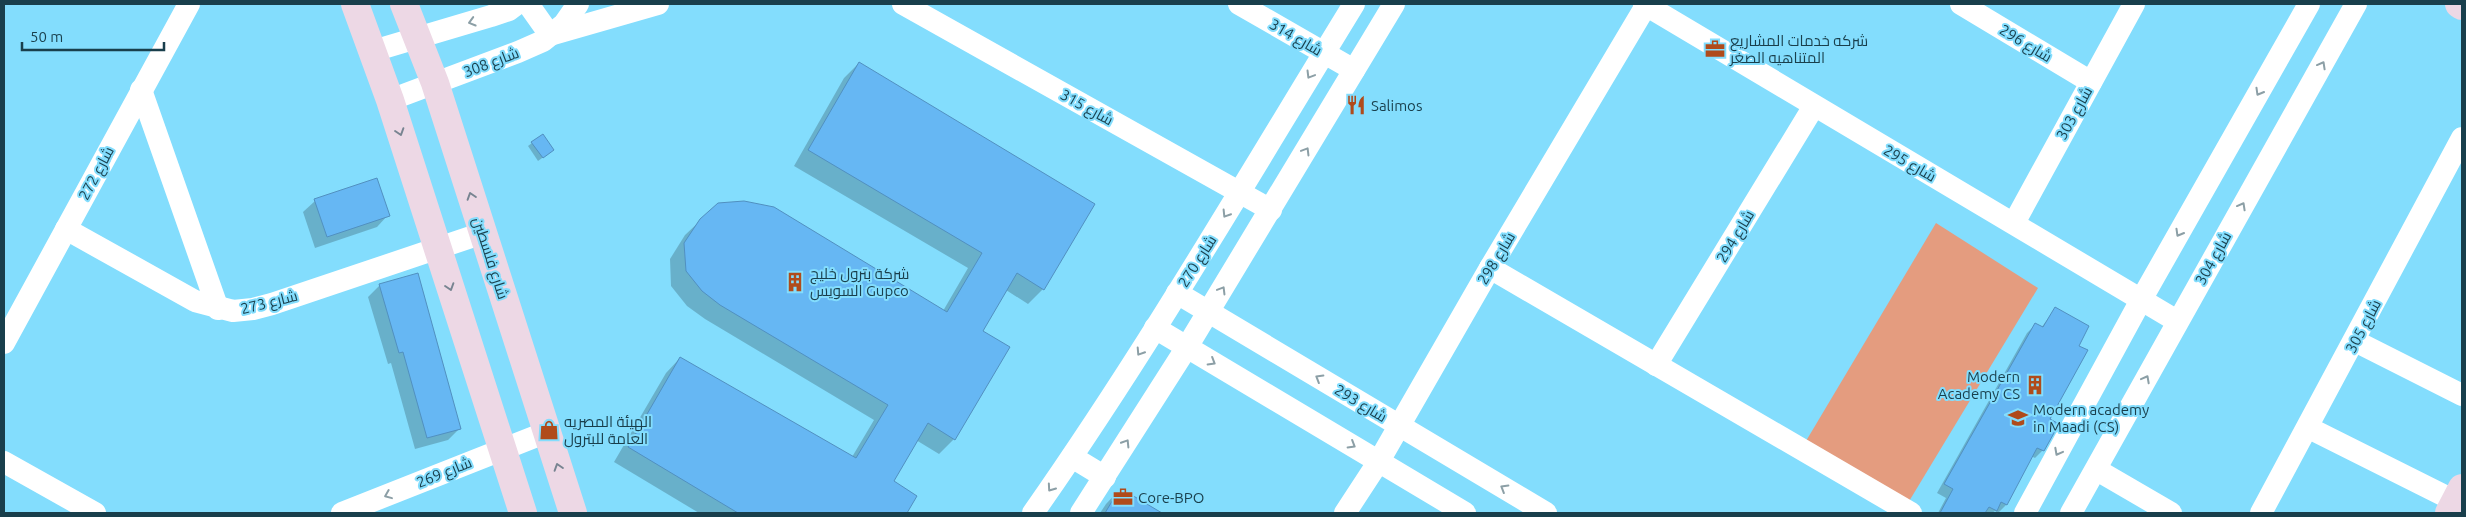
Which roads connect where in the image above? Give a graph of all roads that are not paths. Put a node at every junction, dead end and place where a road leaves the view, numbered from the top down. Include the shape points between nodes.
1 (189, 4) edge
2 (355, 4) edge
3 (404, 4) edge
4 (517, 4) edge
5 (528, 4) edge
6 (578, 4) edge
7 (658, 4) edge
8 (903, 4) edge
9 (1239, 4) edge
10 (1354, 4) edge
11 (1394, 4) edge
12 (1646, 4) edge
13 (1961, 4) edge
14 (2134, 4) edge
15 (2309, 4) edge
16 (2356, 4) edge
17 (2459, 4) edge
18 (2462, 6) edge
19 (550, 35) junction
20 (417, 38) junction
21 (373, 51) junction
22 (1324, 53) junction
23 (1354, 70) junction
24 (2091, 82) junction
25 (435, 83) junction
26 (141, 90) junction
27 (390, 100) junction
28 (1814, 106) junction
29 (2462, 138) edge
30 (1239, 193) junction
31 (1270, 210) junction
32 (2014, 223) junction
33 (66, 229) junction
34 (483, 233) junction
35 (438, 248) junction
36 (1490, 268) junction
37 (1177, 293) junction
38 (2141, 300) junction
39 (218, 309) junction
40 (1209, 312) junction
41 (2177, 321) junction
42 (1155, 328) junction
43 (2355, 341) junction
44 (4, 343) edge
45 (1187, 347) junction
46 (1656, 365) junction
47 (2462, 395) edge
48 (1399, 426) junction
49 (2309, 428) junction
50 (547, 432) junction
51 (502, 448) junction
52 (1072, 457) junction
53 (4, 462) edge
54 (1379, 462) junction
55 (2097, 470) junction
56 (1105, 477) junction
57 (2455, 501) edge
58 (95, 513) edge
59 (342, 513) edge
60 (523, 513) edge
61 (573, 513) edge
62 (1033, 513) edge
63 (1081, 513) edge
64 (1345, 513) edge
65 (1465, 513) edge
66 (1546, 513) edge
67 (1909, 513) edge
68 (2025, 513) edge
69 (2071, 513) edge
70 (2171, 513) edge
71 (2261, 513) edge

1 - 26 street, شارع 272
2 - 21 street
3 - 20 street, شارع فلسطين
4 -> 20 street via 509,10
5 - 19 street
6 - 19 street, شارع 308 via 564,24
7 - 19 street
8 - 30 street, شارع 315
9 - 22 street, شارع 314
10 - 22 street, شارع 270
11 - 23 street
12 - 28 street, شارع 295
12 - 36 street, شارع 298
13 - 24 street, شارع 296
14 - 24 street, شارع 303
15 -> 38 street
41 -> 16 street, شارع 304
17 - 18 street
19 - 25 street, شارع 308 via 518,52
20 - 21 street
20 - 25 street, شارع فلسطين
21 - 27 street
22 - 23 street, شارع 314
22 -> 30 street, شارع 270
31 -> 23 street
24 - 32 street, شارع 303
25 - 27 street, شارع 308
34 -> 25 street, شارع فلسطين
26 - 33 street, شارع 272
26 - 39 street
27 -> 35 street
28 - 32 street, شارع 295
28 - 46 street, شارع 294
29 - 43 street, شارع 305
30 - 31 street, شارع 315
30 -> 37 street, شارع 270
40 -> 31 street
32 - 38 street, شارع 295
33 - 39 street, شارع 273 via 195,300
33 - 44 street, شارع 272
34 - 35 street, شارع 273
34 - 50 street, شارع فلسطين
35 - 39 street, شارع 273 via 253,309
35 -> 51 street
36 - 46 street
36 - 48 street, شارع 298
37 - 40 street, شارع 293
37 - 42 street, شارع 270
38 - 41 street, شارع 295
38 -> 68 street
40 - 45 street
48 -> 40 street, شارع 293
55 -> 41 street, شارع 304
42 - 45 street
42 -> 52 street, شارع 270
43 - 47 street
43 - 49 street, شارع 305
45 -> 54 street
56 -> 45 street
46 - 67 street
48 - 54 street, شارع 298
66 -> 48 street, شارع 293
49 - 57 street
49 - 71 street, شارع 305
50 - 51 street, شارع 269
61 -> 50 street, شارع فلسطين
51 -> 59 street, شارع 269
51 - 60 street
52 - 56 street
52 -> 62 street, شارع 270
53 - 58 street
54 - 64 street, شارع 298
54 - 65 street
55 - 69 street, شارع 304
55 - 70 street
56 - 63 street

